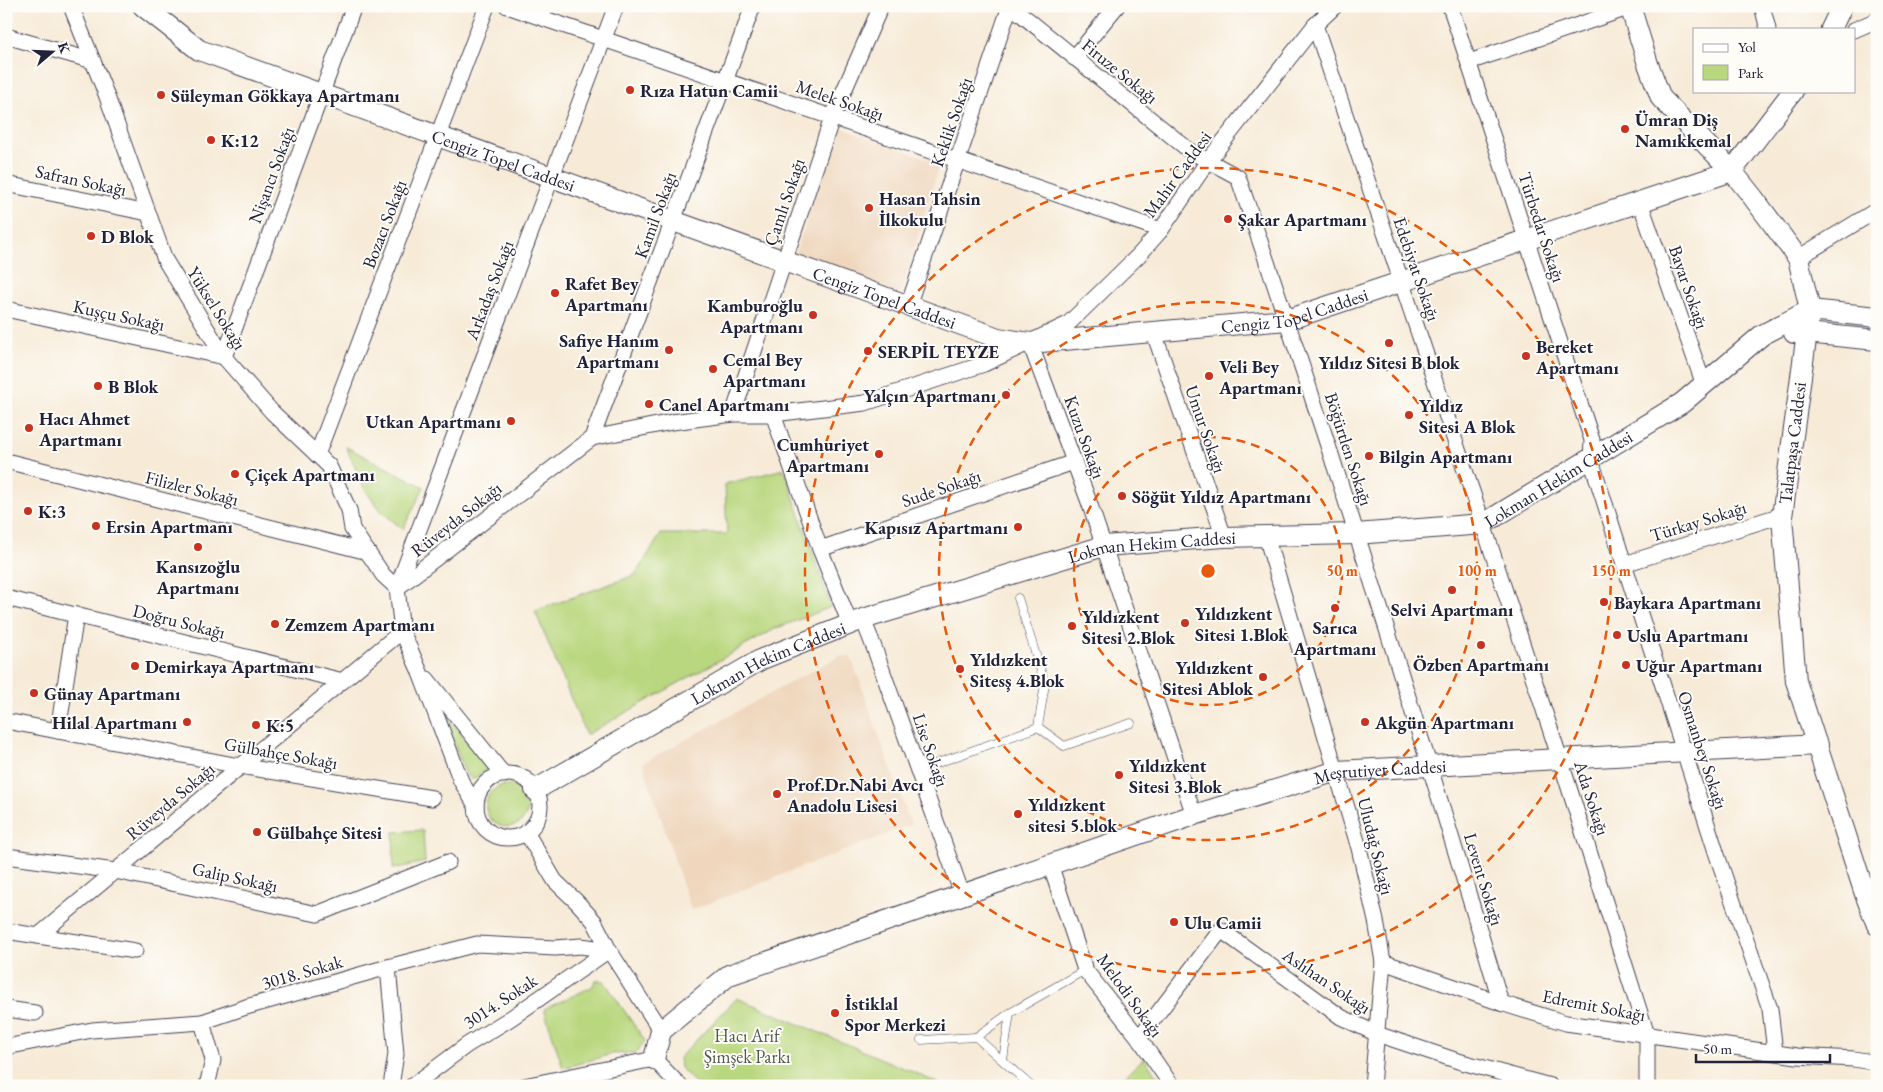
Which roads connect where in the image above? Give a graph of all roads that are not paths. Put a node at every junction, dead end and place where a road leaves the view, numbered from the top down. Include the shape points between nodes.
1 (71, 6) edge
2 (143, 6) edge
3 (354, 6) edge
4 (487, 6) edge
5 (507, 6) edge
6 (616, 6) edge
7 (753, 6) edge
8 (880, 6) edge
9 (1010, 6) edge
10 (1117, 6) edge
11 (1335, 6) edge
12 (1450, 6) edge
13 (1762, 6) edge
14 (1842, 6) edge
15 (1630, 7) edge
16 (1877, 20) edge
17 (1315, 25) junction
18 (1768, 28) edge
19 (1831, 28) edge
20 (1856, 29) edge
21 (6, 36) edge
22 (604, 39) junction
23 (1074, 58) junction
24 (93, 62) junction
25 (1469, 62) junction
26 (725, 81) junction
27 (1790, 93) edge
28 (321, 95) junction
29 (832, 118) junction
30 (438, 136) junction
31 (1208, 160) junction
32 (958, 161) junction
33 (1732, 171) junction
34 (552, 177) junction
35 (6, 184) edge
36 (1640, 202) junction
37 (1877, 210) edge
38 (148, 213) junction
39 (673, 221) junction
40 (1160, 230) junction
41 (1526, 240) junction
42 (1798, 258) junction
43 (784, 261) junction
44 (1401, 282) junction
45 (908, 306) junction
46 (6, 309) edge
47 (1810, 310) junction
48 (1877, 317) edge
49 (1287, 320) junction
50 (1154, 332) junction
51 (1806, 333) junction
52 (1762, 335) junction
53 (1877, 340) edge
54 (1030, 342) junction
55 (224, 357) junction
56 (1704, 385) junction
57 (733, 414) junction
58 (773, 414) junction
59 (592, 438) junction
60 (317, 455) junction
61 (1591, 460) junction
62 (6, 461) edge
63 (1074, 462) junction
64 (1782, 515) junction
65 (1483, 524) junction
66 (1356, 534) junction
67 (1266, 536) junction
68 (1224, 537) junction
69 (1104, 546) junction
70 (820, 549) junction
71 (368, 552) junction
72 (1624, 564) junction
73 (397, 588) junction
74 (6, 598) edge
75 (1018, 598) dead end
76 (76, 616) junction
77 (856, 622) junction
78 (402, 631) junction
79 (419, 670) junction
80 (343, 680) junction
81 (6, 721) edge
82 (1131, 723) dead end
83 (1038, 727) junction
84 (58, 731) junction
85 (1818, 745) junction
86 (1684, 753) junction
87 (1560, 759) junction
88 (241, 766) junction
89 (1431, 766) junction
90 (918, 770) junction
91 (1336, 771) junction
92 (504, 775) junction
93 (535, 790) junction
94 (432, 798) dead end
95 (476, 806) junction
96 (1194, 815) junction
97 (526, 832) junction
98 (6, 856) edge
99 (448, 862) dead end
100 (1050, 864) junction
101 (115, 871) junction
102 (1871, 892) edge
103 (962, 894) junction
104 (1877, 925) edge
105 (6, 931) edge
106 (38, 936) junction
107 (135, 950) dead end
108 (609, 950) junction
109 (1383, 962) junction
110 (388, 967) junction
111 (1085, 970) junction
112 (1501, 1003) junction
113 (6, 1009) edge
114 (35, 1013) dead end
115 (1010, 1013) junction
116 (202, 1022) junction
117 (661, 1031) junction
118 (1377, 1034) junction
119 (1648, 1035) junction
120 (976, 1037) junction
121 (1139, 1038) junction
122 (921, 1040) dead end
123 (6, 1047) edge
124 (1775, 1052) junction
125 (654, 1059) junction
126 (1003, 1060) junction
127 (1877, 1063) edge
128 (207, 1086) edge
129 (391, 1086) edge
130 (412, 1086) edge
131 (524, 1086) edge
132 (680, 1086) edge
133 (1031, 1086) edge
134 (1172, 1086) edge
135 (1372, 1086) edge
136 (1550, 1086) edge
137 (1647, 1086) edge

1 - 24 street, Yüksel Sokağı
2 - 28 street, Cengiz Topel Caddesi via 198,50
3 - 28 street, Nişancı Sokağı
4 - 30 street, Bozacı Sokağı
5 - 22 street, Melek Sokağı
6 - 22 street, Arkadaş Sokağı
7 - 26 street, Kamil Sokağı
8 - 29 street, Çamlı Sokağı
9 - 23 street, Firuze Sokağı
9 - 32 street, Keklik Sokağı
10 - 23 street
11 - 17 street, Mahir Caddesi
12 - 25 street, Türbedar Sokağı
13 - 18 street
14 - 19 street
15 - 25 street
15 - 33 street, Talatpaşa Caddesi via 1661,98
16 - 20 street
17 - 31 street, Mahir Caddesi
17 - 44 street, Edebiyat Sokağı
21 - 24 street
22 - 26 street, Melek Sokağı
22 - 34 street, Arkadaş Sokağı
23 - 31 street, Firuze Sokağı via 1190,151
24 - 38 street, Yüksel Sokağı
25 - 41 street, Türbedar Sokağı
26 - 29 street, Melek Sokağı
26 - 39 street, Kamil Sokağı
27 - 33 street
28 - 30 street, Cengiz Topel Caddesi
28 - 55 street, Nişancı Sokağı
29 - 32 street, Melek Sokağı
29 - 43 street, Çamlı Sokağı
30 - 34 street, Cengiz Topel Caddesi
30 - 60 street, Bozacı Sokağı
31 - 40 street, Mahir Caddesi
31 - 49 street, Böğürtlen Sokağı via 1238,177
32 - 40 street, Melek Sokağı
32 - 45 street, Keklik Sokağı
33 - 36 street, Cengiz Topel Caddesi
33 - 42 street, Talatpaşa Caddesi
34 - 39 street, Cengiz Topel Caddesi
34 - 73 street, Arkadaş Sokağı
35 - 38 street, Safran Sokağı
36 - 41 street, Cengiz Topel Caddesi
36 - 56 street, Bayar Sokağı
37 - 42 street
38 - 55 street, Yüksel Sokağı via 165,260
39 - 43 street, Cengiz Topel Caddesi
39 - 59 street, Kamil Sokağı
40 - 54 street, Mahir Caddesi via 1068,324
41 - 44 street, Cengiz Topel Caddesi
41 - 61 street, Türbedar Sokağı via 1592,440
42 - 47 street, Talatpaşa Caddesi
43 - 45 street, Cengiz Topel Caddesi
43 - 57 street, Çamlı Sokağı
44 - 49 street, Cengiz Topel Caddesi
44 - 65 street, Edebiyat Sokağı
45 - 54 street, Cengiz Topel Caddesi via 998,338
46 - 55 street, Kuşçu Sokağı
47 - 48 street
47 - 51 street, Talatpaşa Caddesi
47 - 52 street, Lokman Hekim Caddesi
49 - 50 street, Cengiz Topel Caddesi
49 - 66 street, Böğürtlen Sokağı
50 - 54 street, Cengiz Topel Caddesi
50 - 68 street, Umur Sokağı
51 - 52 street
51 - 53 street
51 - 64 street, Talatpaşa Caddesi
52 - 56 street, Lokman Hekim Caddesi
54 - 58 street, Rüveyda Sokağı via 984,364 865,403
54 - 63 street, Kuzu Sokağı
55 - 60 street, Yüksel Sokağı via 272,412
56 - 61 street, Lokman Hekim Caddesi via 1682,403
57 - 58 street, Rüveyda Sokağı
57 - 59 street, Rüveyda Sokağı
58 - 70 street
59 - 73 street, Rüveyda Sokağı
60 - 71 street, Yüksel Sokağı via 329,466 349,510 352,529
61 - 65 street, Lokman Hekim Caddesi
61 - 72 street, Osmanbey Sokağı
62 - 71 street, Filizler Sokağı
63 - 69 street, Kuzu Sokağı
63 - 70 street, Sude Sokağı
64 - 72 street, Türkay Sokağı
64 - 85 street, Talatpaşa Caddesi via 1796,681
65 - 66 street, Lokman Hekim Caddesi
65 - 87 street, Ada Sokağı
66 - 67 street, Lokman Hekim Caddesi
66 - 89 street, Böğürtlen Sokağı
67 - 68 street, Lokman Hekim Caddesi
67 - 91 street, Uludağ Sokağı
68 - 69 street, Lokman Hekim Caddesi
69 - 77 street, Lokman Hekim Caddesi
69 - 96 street, Kuzu Sokağı
70 - 77 street
71 - 73 street, Yüksel Sokağı via 383,575
72 - 86 street, Osmanbey Sokağı
73 - 78 street
74 - 76 street, Doğru Sokağı
75 - 83 lane via 1045,684
76 - 80 street, Doğru Sokağı
76 - 84 street
77 - 90 street, Lise Sokağı via 876,650
77 - 93 street, Lokman Hekim Caddesi via 762,659
78 - 79 street
78 - 80 street, Rüveyda Sokağı
79 - 92 street
79 - 95 street via 461,781
80 - 88 street, Rüveyda Sokağı
81 - 84 street, Gülbahçe Sokağı
82 - 83 lane via 1064,746
83 - 90 lane
84 - 88 street, Gülbahçe Sokağı
85 - 86 street, Meşrutiyet Caddesi
85 - 102 street, Talatpaşa Caddesi
86 - 87 street, Meşrutiyet Caddesi
86 - 124 street, Osmanbey Sokağı via 1770,1009
87 - 89 street, Meşrutiyet Caddesi
87 - 119 street, Ada Sokağı
88 - 94 street, Gülbahçe Sokağı
88 - 101 street, Rüveyda Sokağı
89 - 91 street, Meşrutiyet Caddesi
89 - 112 street, Levent Sokağı
90 - 103 street, Lise Sokağı
91 - 96 street, Meşrutiyet Caddesi
91 - 109 street, Uludağ Sokağı via 1359,848
92 - 93 street via 522,778
92 - 95 street via 488,782
93 - 97 street via 540,807 535,824
95 - 97 street via 481,823 495,835 512,838
96 - 100 street, Meşrutiyet Caddesi
97 - 108 street via 555,881 594,921
98 - 101 street, Galip Sokağı
99 - 101 street, Galip Sokağı via 317,914
100 - 103 street, Meşrutiyet Caddesi
100 - 111 street, Melodi Sokağı
101 - 106 street, Rüveyda Sokağı
102 - 104 street, Talatpaşa Caddesi
103 - 117 street, Meşrutiyet Caddesi via 729,976
105 - 106 street
106 - 107 street
108 - 110 street, 3018. Sokak via 581,946 477,944
108 - 117 street
108 - 130 street, 3014. Sokak
109 - 112 street, Edremit Sokağı
109 - 118 street, Uludağ Sokağı
110 - 116 street, 3018. Sokak
110 - 129 street via 396,1054
111 - 115 lane
111 - 121 street, Melodi Sokağı
112 - 119 street, Edremit Sokağı via 1566,1023
113 - 114 street
115 - 120 lane
115 - 126 lane
116 - 123 street, 3018. Sokak via 92,1030
116 - 128 street via 213,1060
117 - 125 street
118 - 121 street, Aslıhan Sokağı via 1340,1017 1221,930
118 - 135 street, Uludağ Sokağı
118 - 136 street, Aslıhan Sokağı via 1458,1061
119 - 124 street, Edremit Sokağı
119 - 137 street, Ada Sokağı
120 - 122 lane
120 - 126 lane
121 - 134 street, Melodi Sokağı
124 - 127 street, Edremit Sokağı
125 - 131 street
125 - 132 street
126 - 133 lane

